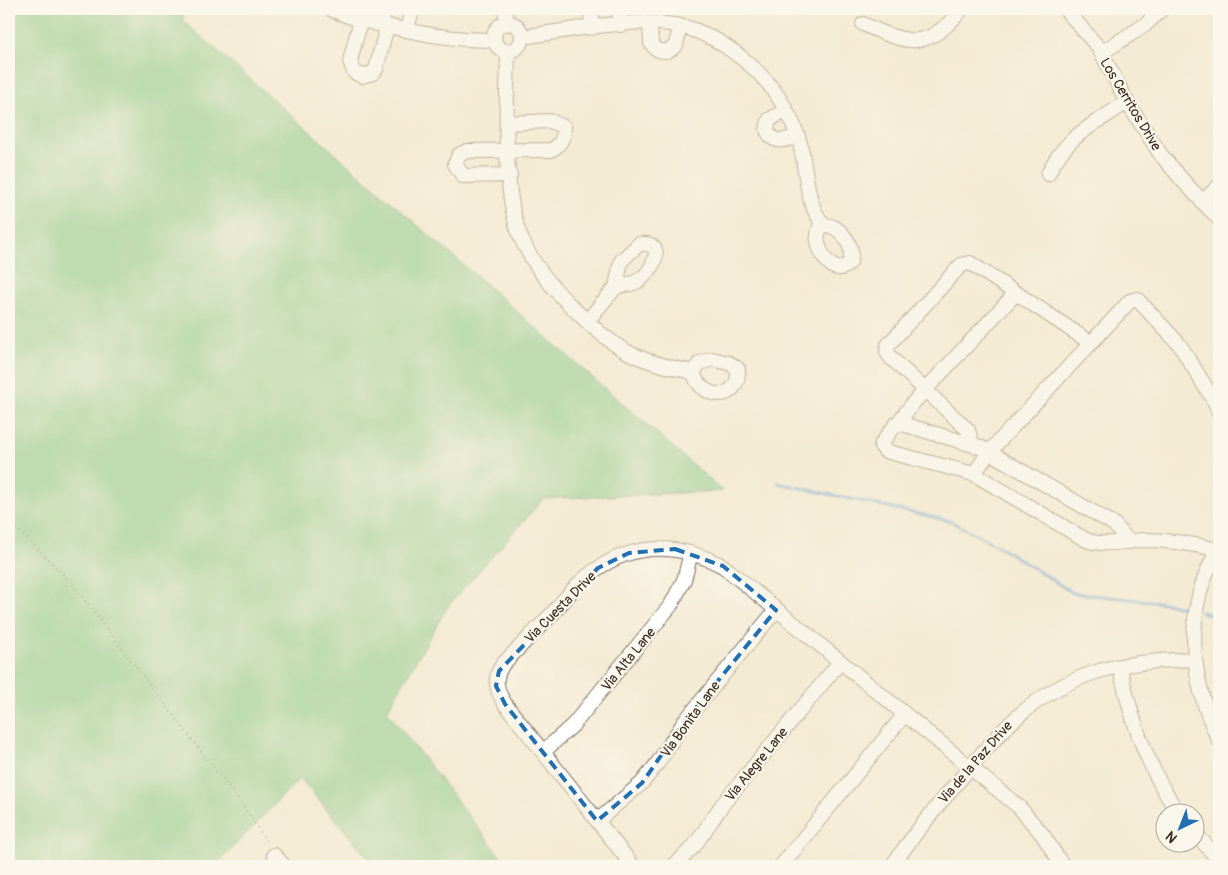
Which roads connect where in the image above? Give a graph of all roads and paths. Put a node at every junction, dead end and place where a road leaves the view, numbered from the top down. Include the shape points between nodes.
1 (330, 9) edge
2 (385, 9) edge
3 (412, 9) edge
4 (505, 9) edge
5 (591, 9) edge
6 (619, 9) edge
7 (962, 9) edge
8 (1065, 9) edge
9 (1162, 9) edge
10 (361, 20) junction
11 (650, 23) junction
12 (507, 24) junction
13 (863, 24) dead end
14 (384, 25) junction
15 (620, 25) junction
16 (680, 26) junction
17 (592, 28) junction
18 (407, 30) junction
19 (522, 38) junction
20 (495, 40) junction
21 (508, 51) junction
22 (1101, 53) junction
23 (1127, 102) junction
24 (786, 110) junction
25 (507, 122) junction
26 (798, 136) junction
27 (508, 150) junction
28 (510, 174) junction
29 (1048, 174) dead end
30 (1219, 186) edge
31 (1202, 202) junction
32 (1219, 219) edge
33 (821, 222) dead end
34 (616, 287) dead end
35 (1016, 293) junction
36 (587, 321) junction
37 (1091, 343) junction
38 (693, 372) dead end
39 (926, 390) junction
40 (1219, 414) edge
41 (899, 423) junction
42 (972, 444) junction
43 (990, 452) junction
44 (974, 474) junction
45 (9, 520) edge
46 (1128, 542) junction
47 (1219, 550) edge
48 (691, 553) junction
49 (776, 610) junction
50 (1195, 659) junction
51 (840, 662) junction
52 (1120, 668) junction
53 (905, 714) junction
54 (1219, 740) edge
55 (544, 751) junction
56 (969, 768) junction
57 (1172, 802) edge
58 (597, 821) junction
59 (1206, 845) edge
60 (274, 855) joint
61 (1219, 860) edge
62 (284, 866) edge
63 (633, 866) edge
64 (674, 866) edge
65 (781, 866) edge
66 (892, 866) edge
67 (1062, 866) edge

1 - 10 street
2 - 14 street
3 - 18 street
4 - 12 street
5 - 17 street
6 - 15 street
7 - 13 street via 939,33 913,41 894,38
8 - 22 street, Los Cerritos Drive
9 - 22 street via 1145,25
10 - 14 street
10 - 14 street via 350,61 354,72 362,76 376,69
11 - 15 street
11 - 16 street
11 - 16 street via 651,43 665,52 676,45
12 - 19 street via 516,26
12 - 20 street via 499,27
14 - 18 street
15 - 17 street
16 - 24 street via 716,40 748,63 771,86
17 - 19 street
18 - 20 street via 445,39
19 - 21 street via 517,48
20 - 21 street via 499,48
21 - 25 street
22 - 23 street, Los Cerritos Drive
23 - 29 street via 1069,142
23 - 31 street, Los Cerritos Drive via 1161,155
24 - 26 street
24 - 26 street via 769,120 767,130 781,142
25 - 27 street
25 - 27 street via 550,121 564,127 564,136 558,147 551,150
26 - 33 street via 809,194
27 - 28 street
27 - 28 street via 467,151 459,155 455,164 463,176
28 - 36 street via 519,233 533,260 550,285
30 - 31 street
31 - 32 street, Los Cerritos Drive
34 - 36 street
35 - 37 street
35 - 39 street
35 - 39 street via 970,263 961,264 888,345 886,352
36 - 38 street via 628,354 657,365
37 - 40 street via 1130,302 1138,299 1180,344
37 - 43 street
39 - 41 street
39 - 42 street via 968,430
41 - 42 street
41 - 44 street via 882,441 880,446 885,451
42 - 43 street
43 - 44 street
43 - 46 street via 1114,524
44 - 46 street via 1086,540 1100,545
45 - 60 path via 68,580 242,804
46 - 47 street via 1189,542
47 - 50 street via 1199,602 1194,632
48 - 49 street, Via Cuesta Drive via 723,566
48 - 55 street, Via Alta Lane via 684,580 671,605 574,725
48 - 55 street, Via Cuesta Drive via 675,549 644,550 614,559 598,568 503,664 496,678 500,696
49 - 51 street, Via Cuesta Drive
49 - 58 street, Via Bonita Lane via 685,722 642,783
50 - 52 street, Via de la Paz Drive via 1154,661
50 - 54 street via 1206,709
51 - 53 street, Via Cuesta Drive
51 - 64 street, Via Alegre Lane via 728,798 695,845
52 - 56 street, Via de la Paz Drive via 1073,680 1041,697 1012,720
52 - 57 street via 1138,733 1151,765
53 - 56 street, Via Cuesta Drive
53 - 65 street
55 - 58 street, Via Cuesta Drive
56 - 66 street, Via de la Paz Drive
56 - 67 street, Via Cuesta Drive via 1027,816
58 - 63 street, Via Cuesta Drive
59 - 61 street
60 - 62 street

